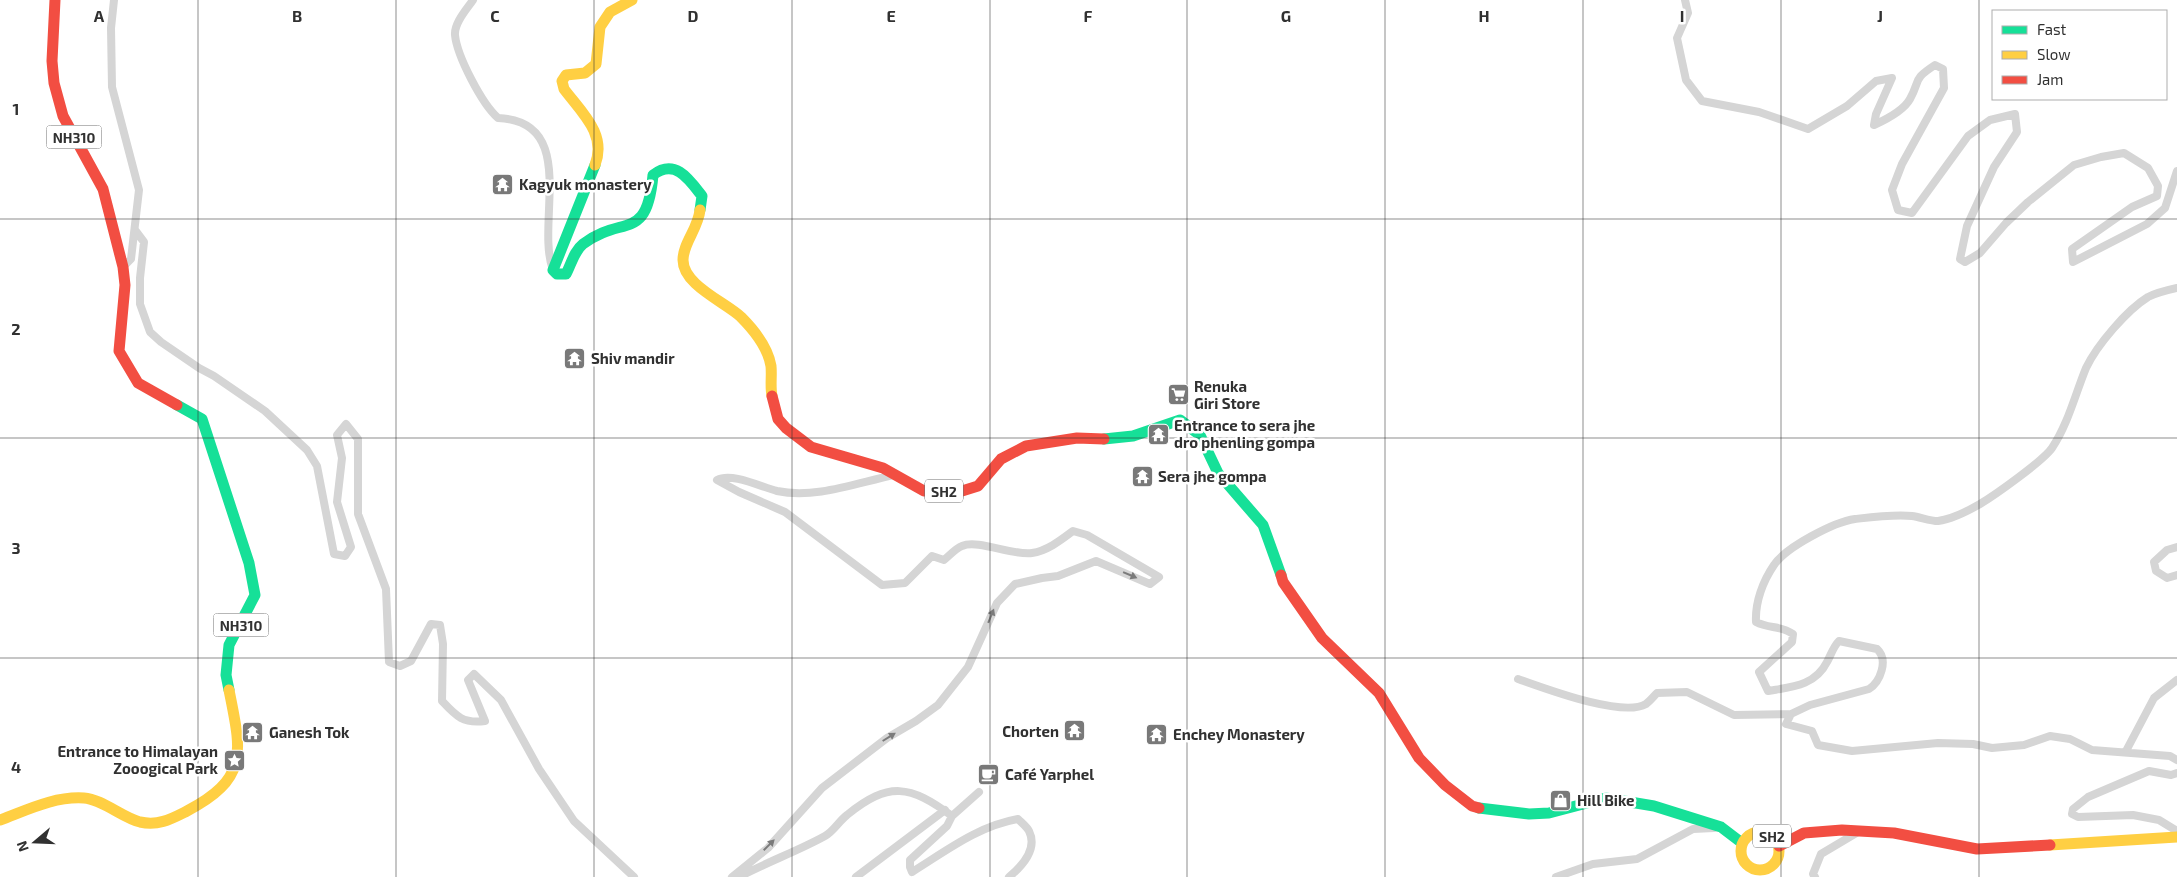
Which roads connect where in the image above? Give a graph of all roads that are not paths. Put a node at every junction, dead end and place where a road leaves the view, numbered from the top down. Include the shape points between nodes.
1 (55, 0) edge
2 (114, 0) edge
3 (473, 0) edge
4 (632, 0) edge
5 (1685, 0) edge
6 (2177, 172) edge
7 (135, 230) junction
8 (123, 267) junction
9 (553, 270) junction
10 (2177, 288) edge
11 (894, 475) junction
12 (2177, 547) edge
13 (2177, 575) edge
14 (1518, 679) dead end
15 (2177, 680) edge
16 (1791, 714) junction
17 (2126, 751) junction
18 (2177, 760) edge
19 (2177, 774) edge
20 (979, 792) dead end
21 (945, 810) junction
22 (952, 816) junction
23 (0, 820) edge
24 (1721, 827) junction
25 (1860, 831) junction
26 (2177, 831) edge
27 (2177, 837) edge
28 (1742, 843) junction
29 (1779, 846) junction
30 (912, 872) junction
31 (1754, 873) edge
32 (634, 877) edge
33 (732, 877) edge
34 (739, 877) edge
35 (856, 877) edge
36 (904, 877) edge
37 (1009, 877) edge
38 (1556, 877) edge
39 (1815, 877) edge

1 - 8 main road, NH310 via 52,61 56,91 63,116 103,189
2 - 7 street via 112,87 139,190
3 - 9 street via 455,33 471,78 490,110 498,118 512,119 529,126 540,138 548,160 549,259
4 - 9 main road via 610,12 600,27 596,64 585,73 566,75 562,81 564,89 596,131 599,154
5 - 6 street via 1688,13 1678,38 1686,80 1702,101 1759,112 1808,129 1847,106 1876,80 1892,78 1874,125 1909,101 1919,75 1935,65 1943,69 1944,88 1902,164 1892,190 1898,210 1912,213 1968,136 1990,120 2015,114 2018,132 1994,167 1967,226 1960,258 1965,262 1980,253 2028,202 2074,165 2124,153 2148,168 2158,186 2156,196 2132,207 2072,249 2073,262 2147,224 2165,208
7 - 8 street via 131,259
7 - 32 street via 144,242 140,304 150,332 265,411 307,450 317,466 334,554 345,556 351,547 337,502 342,458 336,435 346,424 358,439 358,514 386,589 389,662 400,666 411,661 431,624 440,625 442,701 456,716 471,723 485,721 468,680 474,674 502,700 539,769 574,821
8 - 23 main road, NH310 via 125,285 119,351 138,383 202,419 249,563 255,595 229,645 226,675 236,727 236,764 230,778 210,799 163,822 140,822 86,798 56,800
9 - 11 main road, SH2 via 557,274 566,274 582,244 606,232 630,226 642,217 653,193 653,174 659,169 668,167 686,175 702,196 700,222 685,248 685,272 741,317 764,345 771,366 770,387 778,419 811,447 883,468
10 - 16 street via 2149,297 2130,311 2087,367 2064,427 2051,450 1982,503 1937,521 1911,515 1853,519 1798,543 1774,563 1755,608 1756,622 1784,628 1793,634 1792,642 1759,672 1768,691 1801,685 1816,677 1839,642 1877,649 1881,652 1883,664 1877,684 1869,689 1810,705
11 - 24 main road, SH2 via 924,491 962,490 978,486 1002,459 1026,446 1077,438 1110,440 1180,420 1200,435 1218,473 1264,525 1284,582 1322,638 1379,693 1418,758 1472,806 1529,814 1606,798 1654,806
33 -> 11 street via 768,848 822,788 887,738 938,705 968,667 997,604 1014,584 1058,576 1096,561 1150,584 1159,577 1087,535 1073,531 1056,543 1032,553 963,545 944,560 932,556 905,582 882,585 785,512 718,480 732,478 777,491 808,494
12 - 13 street via 2167,550 2154,562 2156,571 2167,578
14 - 16 street via 1578,700 1630,708 1646,704 1657,693 1687,692 1734,715
15 - 17 street via 2154,698
16 - 17 street via 1786,724 1812,731 1818,745 1852,751 1938,743 1992,748 2024,745 2050,736 2070,739 2092,750
17 - 18 street via 2170,756
19 - 26 street via 2149,771 2088,797 2072,809 2072,814 2078,817 2132,816 2159,820
20 - 22 street
21 - 22 street
21 - 34 street via 904,790 877,794 846,815 827,835
21 - 35 street
22 - 30 street via 947,826 910,860
24 - 28 main road, SH2
24 - 38 street via 1693,829 1637,859 1593,864
25 - 27 main road via 1894,833 1977,849
25 - 29 main road via 1804,833
25 - 39 street via 1821,854 1813,874
28 - 29 main road, SH2 via 1754,833 1762,832 1770,834
28 - 31 main road, SH2 via 1742,859
29 - 31 main road, SH2 via 1773,865
30 - 36 street
30 - 37 street via 983,828 1018,819 1030,832 1031,851

